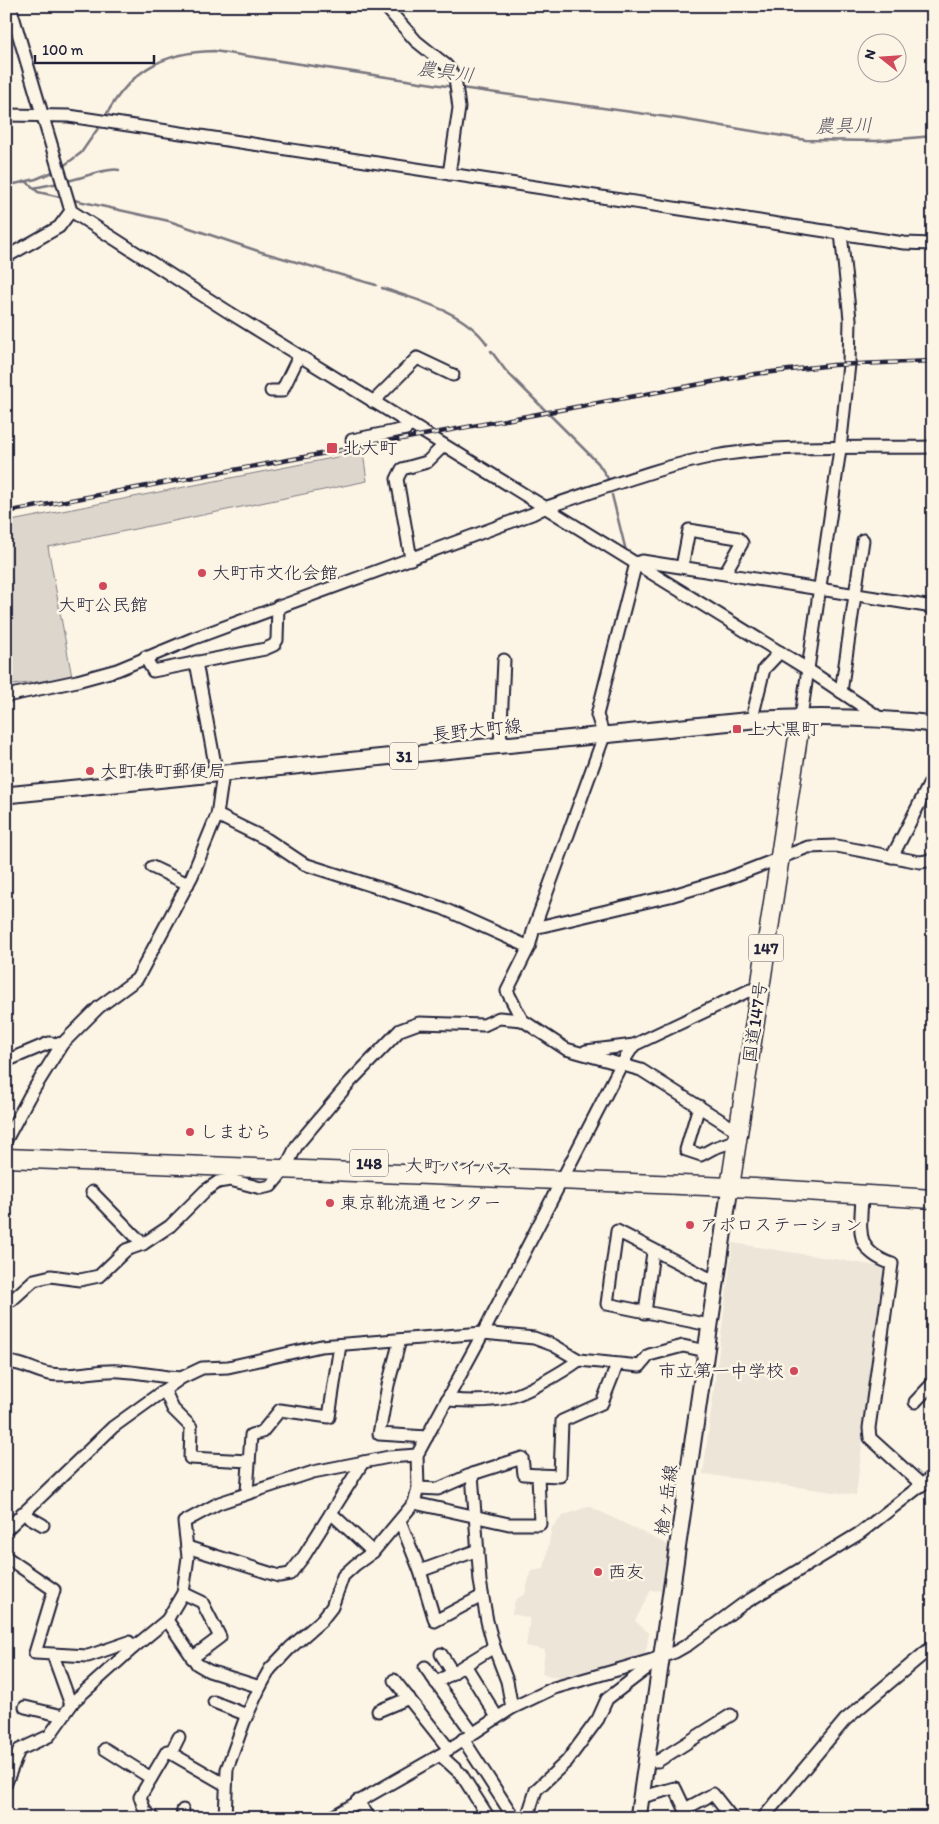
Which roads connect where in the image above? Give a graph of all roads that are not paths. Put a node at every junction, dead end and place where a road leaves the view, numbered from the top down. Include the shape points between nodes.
1 (10, 6) edge
2 (385, 6) edge
3 (6, 114) edge
4 (41, 114) junction
5 (449, 174) junction
6 (71, 211) junction
7 (841, 233) junction
8 (933, 244) edge
9 (6, 257) edge
10 (299, 356) junction
11 (453, 375) dead end
12 (271, 391) dead end
13 (373, 402) junction
14 (411, 425) junction
15 (352, 440) dead end
16 (443, 446) junction
17 (933, 447) edge
18 (840, 449) junction
19 (544, 508) junction
20 (864, 540) dead end
21 (411, 559) junction
22 (636, 563) junction
23 (682, 567) junction
24 (725, 573) junction
25 (820, 587) junction
26 (856, 594) junction
27 (278, 606) junction
28 (933, 607) edge
29 (780, 652) junction
30 (145, 657) junction
31 (504, 660) dead end
32 (196, 662) junction
33 (808, 669) junction
34 (841, 692) junction
35 (6, 696) edge
36 (754, 710) dead end
37 (801, 717) junction
38 (880, 718) junction
39 (933, 724) edge
40 (604, 736) junction
41 (500, 747) junction
42 (220, 774) junction
43 (933, 777) edge
44 (6, 795) edge
45 (217, 815) junction
46 (892, 858) junction
47 (778, 859) junction
48 (933, 860) edge
49 (152, 867) dead end
50 (188, 884) junction
51 (534, 928) junction
52 (529, 947) junction
53 (760, 988) junction
54 (522, 1020) junction
55 (62, 1044) junction
56 (634, 1045) junction
57 (582, 1052) junction
58 (6, 1061) edge
59 (620, 1065) junction
60 (699, 1106) junction
61 (738, 1136) junction
62 (6, 1140) edge
63 (6, 1148) edge
64 (6, 1158) edge
65 (287, 1165) junction
66 (564, 1176) junction
67 (731, 1183) junction
68 (933, 1190) edge
69 (92, 1192) dead end
70 (862, 1195) junction
71 (933, 1199) edge
72 (142, 1244) junction
73 (653, 1252) junction
74 (716, 1282) junction
75 (8, 1303) edge
76 (644, 1312) junction
77 (709, 1325) junction
78 (483, 1333) junction
79 (400, 1340) junction
80 (340, 1345) junction
81 (706, 1351) junction
82 (579, 1360) junction
83 (6, 1363) edge
84 (617, 1365) junction
85 (181, 1378) junction
86 (933, 1383) edge
87 (165, 1391) junction
88 (447, 1400) junction
89 (915, 1402) dead end
90 (427, 1437) junction
91 (417, 1455) junction
92 (249, 1461) junction
93 (363, 1462) junction
94 (472, 1474) junction
95 (538, 1475) junction
96 (933, 1476) edge
97 (922, 1484) junction
98 (418, 1488) junction
99 (247, 1492) junction
100 (414, 1503) junction
101 (22, 1513) junction
102 (331, 1513) junction
103 (474, 1517) junction
104 (400, 1521) junction
105 (43, 1525) dead end
106 (6, 1530) edge
107 (187, 1547) junction
108 (478, 1550) junction
109 (372, 1552) junction
110 (6, 1557) edge
111 (420, 1570) junction
112 (183, 1593) junction
113 (482, 1596) junction
114 (167, 1620) junction
115 (933, 1646) edge
116 (494, 1647) junction
117 (133, 1648) junction
118 (442, 1654) dead end
119 (53, 1655) junction
120 (662, 1656) junction
121 (192, 1658) junction
122 (465, 1665) junction
123 (425, 1667) dead end
124 (453, 1673) junction
125 (394, 1680) dead end
126 (436, 1683) junction
127 (260, 1687) junction
128 (409, 1698) junction
129 (214, 1702) dead end
130 (71, 1705) junction
131 (25, 1707) dead end
132 (512, 1708) junction
133 (378, 1711) dead end
134 (247, 1715) junction
135 (731, 1715) dead end
136 (63, 1716) junction
137 (497, 1717) junction
138 (468, 1736) junction
139 (180, 1737) dead end
140 (105, 1748) dead end
141 (445, 1752) junction
142 (171, 1753) junction
143 (647, 1761) junction
144 (151, 1778) junction
145 (6, 1783) edge
146 (226, 1785) junction
147 (642, 1797) junction
148 (357, 1800) junction
149 (688, 1813) edge
150 (153, 1818) edge
151 (225, 1818) edge
152 (330, 1818) edge
153 (370, 1818) edge
154 (489, 1818) edge
155 (514, 1818) edge
156 (527, 1818) edge
157 (638, 1818) edge
158 (732, 1818) edge
159 (763, 1818) edge

1 - 4 street
2 - 5 street via 455,77 458,100
3 - 4 street
4 - 5 street
4 - 6 street
5 - 7 street
6 - 9 street via 59,226
6 - 10 street
7 - 8 street
7 - 18 street via 849,294 850,341
10 - 12 street via 282,391
10 - 13 street
11 - 13 street via 417,358
13 - 14 street
14 - 15 street via 406,429
14 - 16 street
16 - 19 street
16 - 21 street via 427,462 402,469 398,474
17 - 18 street
18 - 19 street via 773,450 715,456 679,464
18 - 25 street
19 - 21 street
19 - 22 street
20 - 26 street
21 - 27 street
22 - 23 street via 642,561
22 - 29 street
22 - 40 street via 598,715
23 - 24 street
23 - 24 street via 689,530 738,538 742,543
24 - 25 street
25 - 26 street
25 - 33 street
26 - 28 street
26 - 34 street
27 - 30 street
27 - 32 street via 274,645
29 - 33 street
29 - 36 street via 764,669
30 - 32 street via 153,670
30 - 35 street via 102,676
31 - 41 street
32 - 42 street
33 - 34 street
33 - 37 street
34 - 38 street
37 - 38 main road, 長野大町線
37 - 40 main road, 長野大町線 / 31
37 - 47 highway, 国道147号 / 147
38 - 39 main road, 長野大町線
40 - 41 main road, 長野大町線 / 31
40 - 51 street
41 - 42 main road, 長野大町線 / 31
42 - 44 main road, 長野大町線 / 31
42 - 45 street
43 - 46 street
45 - 50 street
45 - 52 street via 268,840 304,864 442,908
46 - 47 street via 820,845
46 - 48 street via 920,862
47 - 51 street via 670,896
47 - 53 highway, 国道147号 / 147
49 - 50 street
50 - 55 street via 137,979 99,1007
51 - 52 street
52 - 54 street via 507,991
53 - 56 street
53 - 61 highway, 国道147号 / 147
54 - 57 street via 566,1048
54 - 65 street via 499,1018 484,1024 419,1023 400,1030 350,1082 297,1145
55 - 58 street via 49,1043
55 - 62 street
56 - 57 street
56 - 59 street
57 - 59 street
59 - 60 street via 641,1070
59 - 66 street
60 - 61 street
60 - 61 street via 686,1150 701,1155
61 - 67 highway, 国道147号 / 147
63 - 65 highway, 大町バイパス / 148
64 - 65 highway, 大町バイパス / 148
65 - 66 highway, 大町バイパス / 148
65 - 72 street via 266,1188 230,1180 218,1182 170,1226
66 - 67 highway, 大町バイパス / 148
66 - 78 street
67 - 68 highway
67 - 70 highway
67 - 74 main road, 槍ヶ岳線
69 - 72 street
70 - 71 highway
70 - 97 street via 861,1231 865,1248 892,1264 870,1438
72 - 75 street via 126,1250 100,1276 80,1280 51,1276 34,1280
73 - 74 street
73 - 76 street
73 - 76 street via 617,1231 607,1304
74 - 77 main road, 槍ヶ岳線
76 - 77 street
77 - 81 main road, 槍ヶ岳線
78 - 79 street
78 - 82 street via 534,1338
78 - 88 street
79 - 80 street
79 - 90 street via 379,1434
80 - 85 street via 321,1346 228,1368 202,1368
80 - 92 street via 329,1417 280,1410 262,1432 251,1435
81 - 84 street via 683,1346 649,1355 640,1366
81 - 120 main road, 槍ヶ岳線
82 - 84 street
82 - 88 street via 556,1377 508,1398 482,1402
83 - 85 street via 16,1362 25,1368 52,1375 120,1370
84 - 95 street via 602,1403 562,1421 560,1476
85 - 87 street
86 - 89 street
87 - 92 street via 173,1409 191,1427 190,1458
87 - 101 street via 113,1427
88 - 90 street
90 - 91 street
91 - 93 street
91 - 98 street
92 - 99 street
93 - 99 street via 313,1472
93 - 102 street
94 - 95 street via 522,1458 524,1474
94 - 98 street via 438,1489
94 - 103 street
95 - 103 street via 540,1524 509,1524
96 - 97 street
97 - 120 street via 860,1533 744,1604 689,1644
98 - 100 street
99 - 107 street via 184,1522
100 - 103 street
100 - 104 street
101 - 105 street
101 - 106 street
102 - 107 street via 290,1574 279,1576
102 - 109 street
103 - 108 street
104 - 109 street
104 - 111 street
107 - 112 street
108 - 111 street
108 - 113 street
109 - 127 street via 343,1576 332,1607 270,1669
110 - 119 street via 54,1590 35,1653
111 - 113 street via 435,1621
112 - 114 street
112 - 121 street via 202,1602 220,1637
113 - 116 street
114 - 117 street
114 - 121 street
115 - 159 street via 845,1720
116 - 122 street
116 - 132 street via 507,1681
117 - 119 street via 129,1642 88,1656
117 - 130 street
118 - 124 street
119 - 130 street
120 - 132 street via 562,1685
120 - 143 main road, 槍ヶ岳線
120 - 156 street via 651,1668 607,1699 598,1719 567,1761 536,1790
121 - 127 street via 210,1671
122 - 124 street
122 - 137 street
123 - 126 street
124 - 126 street
125 - 128 street
126 - 138 street
127 - 134 street
128 - 133 street
128 - 141 street
129 - 134 street
130 - 136 street
131 - 136 street
132 - 137 street
134 - 146 street via 226,1769
135 - 143 street via 658,1761
136 - 145 street via 49,1736 19,1750
137 - 138 street
138 - 141 street
138 - 155 street
139 - 142 street
140 - 144 street
141 - 148 street
141 - 154 street
142 - 144 street via 167,1750
142 - 146 street
143 - 147 main road, 槍ヶ岳線
144 - 150 street via 140,1797 145,1811
146 - 151 street
147 - 149 street via 675,1788
147 - 157 main road, 槍ヶ岳線
148 - 152 street
148 - 153 street
149 - 158 street via 713,1794

